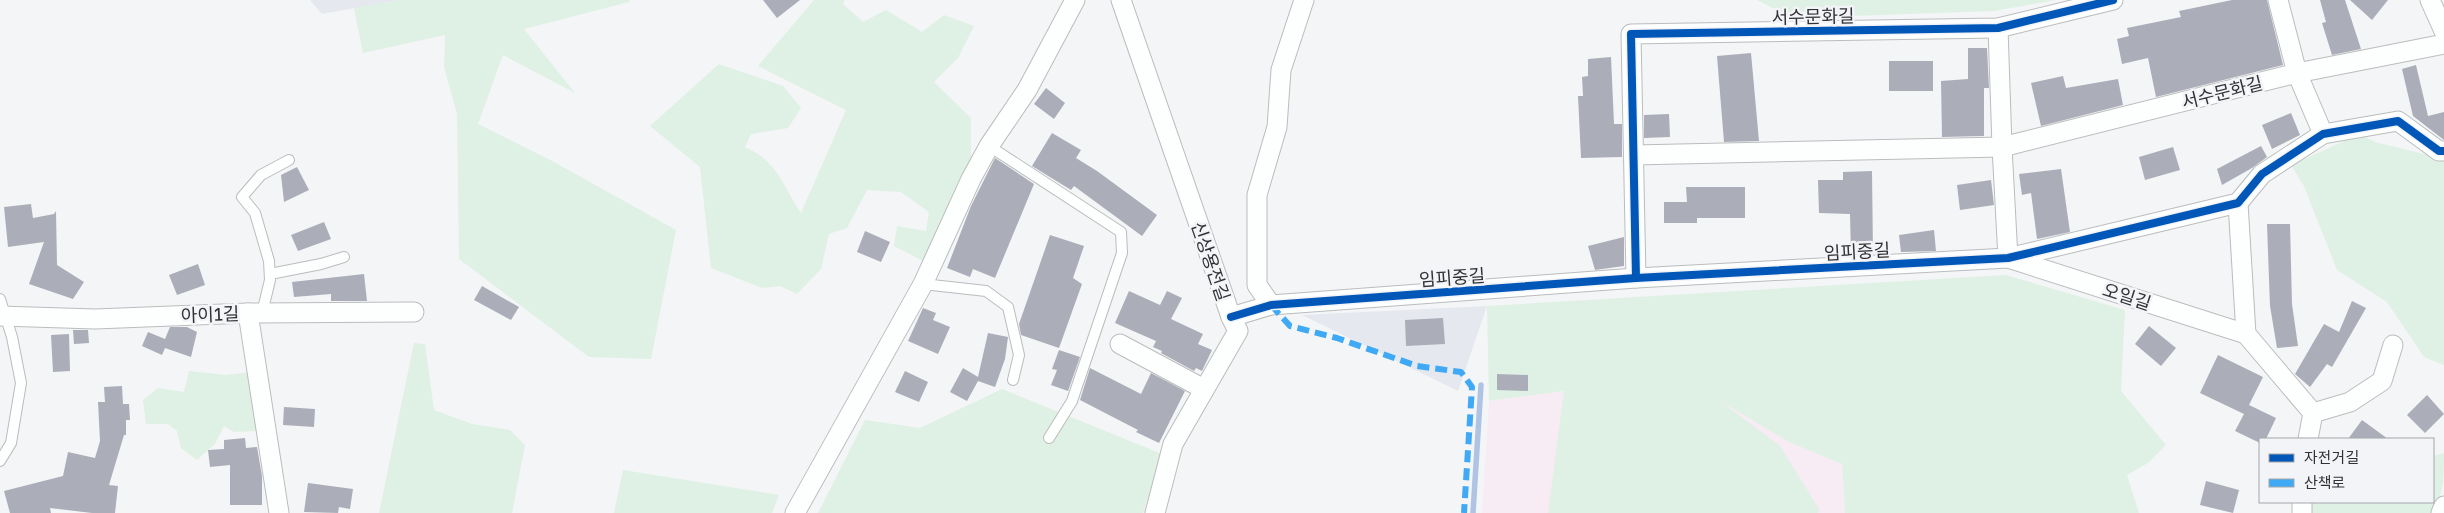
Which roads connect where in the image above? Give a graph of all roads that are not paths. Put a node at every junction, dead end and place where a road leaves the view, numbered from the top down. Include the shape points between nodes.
1 (1075, 0) edge
2 (1121, 0) edge
3 (1304, 0) edge
4 (2113, 0) edge
5 (2278, 0) edge
6 (2430, 0) edge
7 (1998, 28) junction
8 (2444, 31) edge
9 (2444, 44) edge
10 (2298, 73) junction
11 (2323, 134) junction
12 (989, 146) junction
13 (2002, 147) junction
14 (2444, 151) edge
15 (1634, 155) junction
16 (289, 160) dead end
17 (2238, 204) junction
18 (344, 257) dead end
19 (2008, 258) junction
20 (270, 274) junction
21 (1636, 278) junction
22 (924, 284) junction
23 (1271, 305) junction
24 (1, 311) edge
25 (414, 312) dead end
26 (255, 313) junction
27 (1231, 317) junction
28 (2246, 334) junction
29 (1120, 344) dead end
30 (2393, 345) dead end
31 (1013, 380) dead end
32 (1204, 389) junction
33 (2314, 412) junction
34 (1049, 438) dead end
35 (2308, 438) edge
36 (0, 461) edge
37 (2444, 506) edge
38 (279, 513) edge
39 (795, 513) edge
40 (1155, 513) edge
41 (2441, 513) edge

1 - 12 street via 1027,90
2 - 27 street, 신상용전길
3 - 23 street via 1281,70 1277,127 1257,195 1257,285
4 - 7 street, 서수문화길
5 - 10 street
6 - 8 street
7 - 13 street
7 - 15 street, 서수문화길 via 1632,34
9 - 10 street, 서수문화길
10 - 11 street
10 - 13 street, 서수문화길
11 - 14 street via 2398,121 2439,152
11 - 17 street via 2262,174
12 - 22 street
12 - 34 lane via 1121,232 1122,253 1072,401
13 - 15 street, 서수문화길
13 - 19 street
15 - 21 street
16 - 20 lane via 261,176 242,197 255,213
17 - 19 street, 임피중길
17 - 28 street
18 - 20 lane
19 - 21 street, 임피중길
19 - 28 street, 오일길
20 - 26 lane
21 - 23 street, 임피중길
22 - 31 lane via 986,292 1008,307 1019,355
22 - 39 street
23 - 27 street, 임피중길
24 - 26 street, 아이1길 via 95,319
24 - 36 lane via 12,337 21,383 11,443
25 - 26 street
26 - 38 street, 아이1길
27 - 32 street, 신상용전길 via 1238,331
28 - 33 street
29 - 32 street
30 - 33 street via 2382,381 2350,402
32 - 40 street, 신상용전길 via 1173,444
33 - 35 street
37 - 41 street

